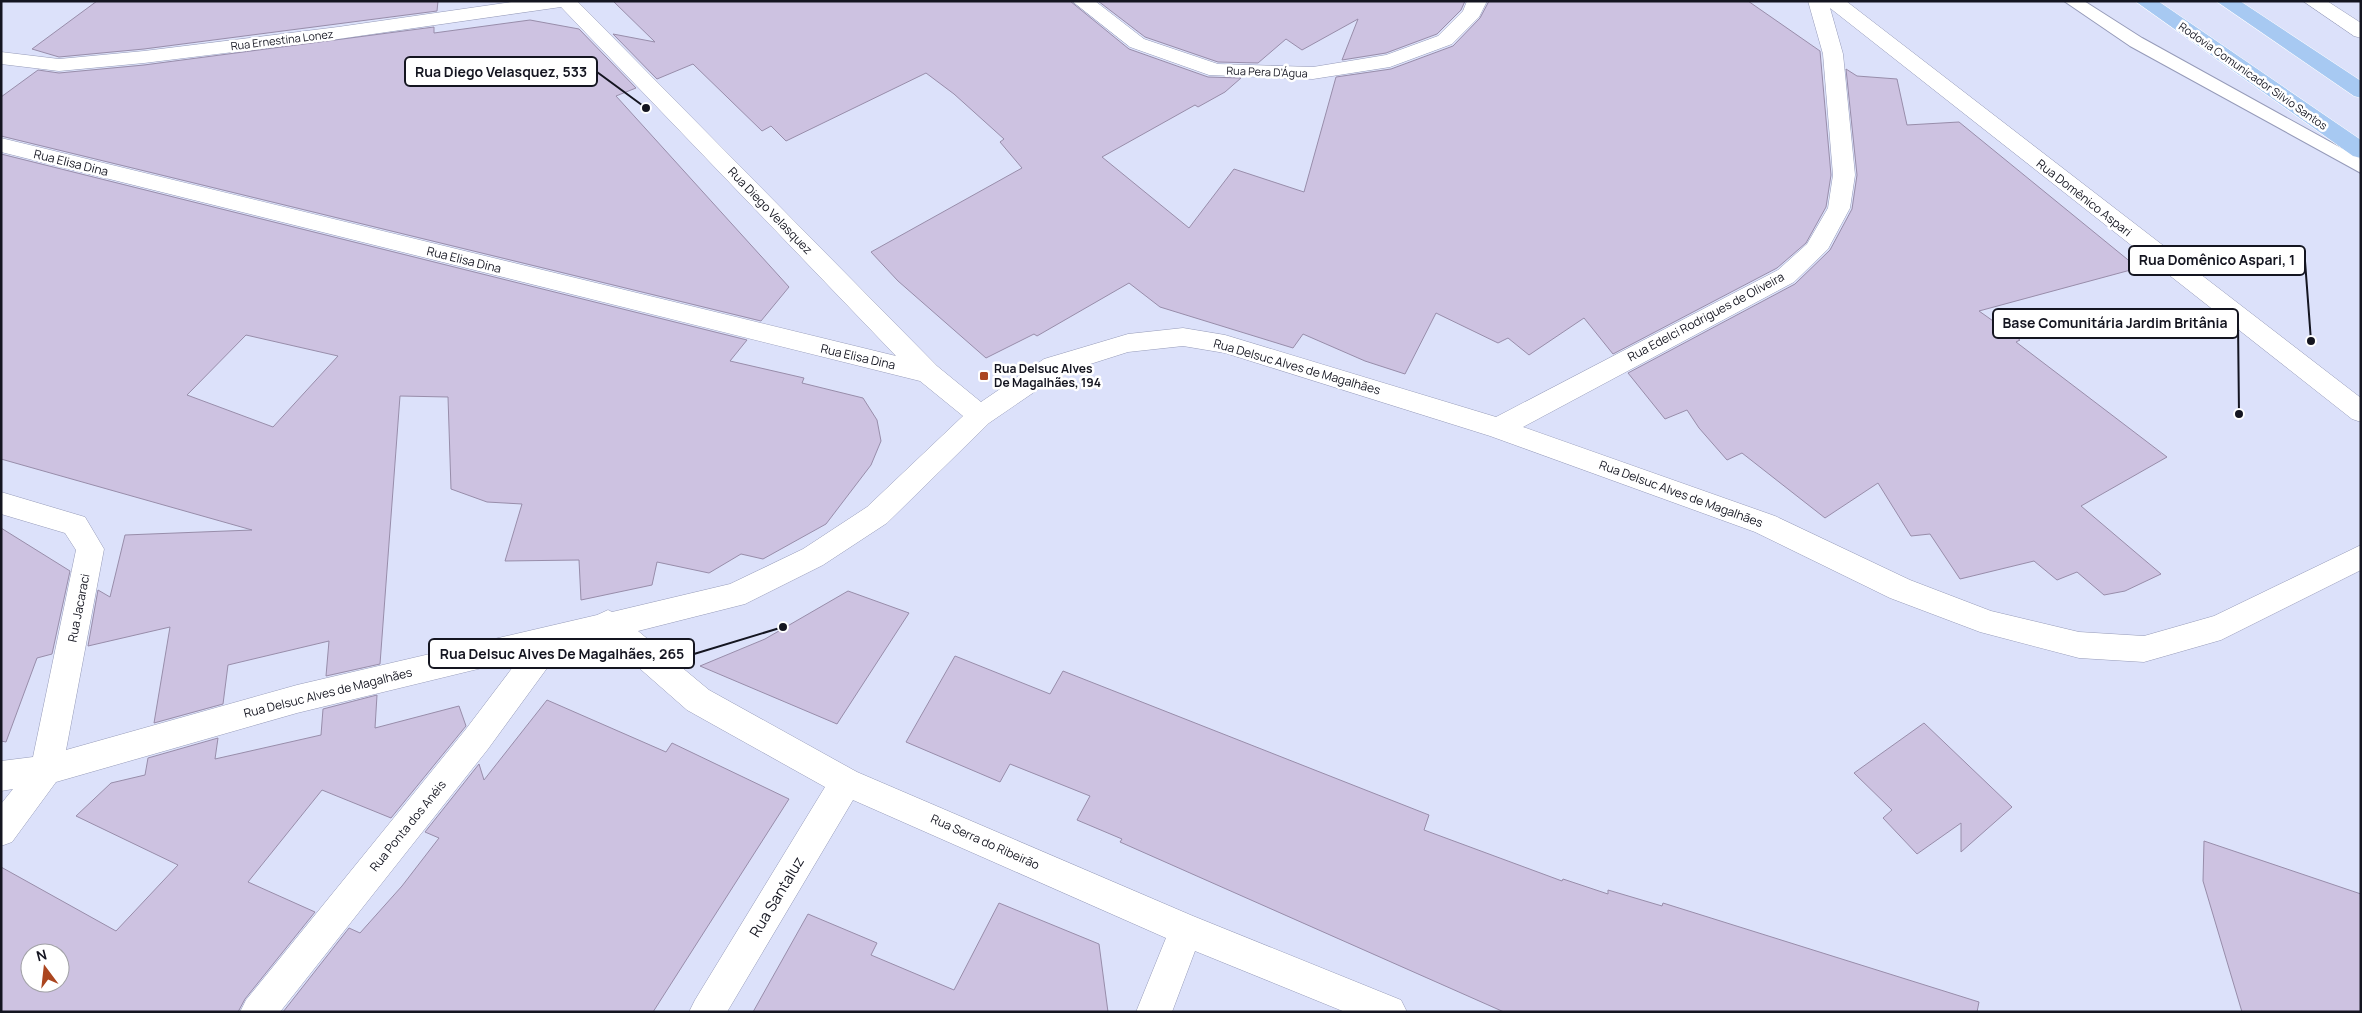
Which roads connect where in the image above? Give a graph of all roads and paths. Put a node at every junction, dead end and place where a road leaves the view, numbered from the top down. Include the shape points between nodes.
1 (562, 1) edge
2 (566, 1) edge
3 (1082, 1) edge
4 (1477, 1) edge
5 (1818, 1) edge
6 (1834, 1) edge
7 (2072, 1) edge
8 (2145, 1) edge
9 (2226, 1) edge
10 (2313, 1) edge
11 (2361, 32) edge
12 (1, 58) edge
13 (2361, 91) edge
14 (1, 146) edge
15 (2361, 151) edge
16 (2361, 167) edge
17 (928, 373) junction
18 (2361, 412) edge
19 (980, 416) junction
20 (1498, 428) junction
21 (9, 509) edge
22 (2361, 557) edge
23 (608, 624) junction
24 (553, 637) junction
25 (46, 770) junction
26 (1, 776) edge
27 (846, 782) junction
28 (1, 831) edge
29 (1186, 930) junction
30 (258, 1012) edge
31 (707, 1012) edge
32 (1154, 1012) edge
33 (1389, 1012) edge

1 - 12 street, Rua Ernestina Lonez via 144,57 59,65
2 - 17 street, Rua Diego Velasquez
3 - 4 street, Rua Pera D'Água via 1137,43 1216,70 1313,73 1390,61 1445,40 1472,13
5 - 20 street, Rua Edelci Rodrigues de Oliveira via 1833,54 1844,175 1839,208 1816,249 1786,276
6 - 18 street, Rua Domênico Aspari
7 - 16 lane via 2136,42
8 - 15 highway, Rodovia Comunicador Silvio Santos
9 - 13 highway
10 - 11 street
14 - 17 street, Rua Elisa Dina
17 - 19 street, Rua Diego Velasquez
19 - 20 street, Rua Delsuc Alves de Magalhães via 1053,366 1128,343 1183,336 1225,344
19 - 23 street, Rua Delsuc Alves de Magalhães via 877,515 813,557 734,595
20 - 22 street, Rua Delsuc Alves de Magalhães via 1764,524 1900,589 1990,623 2079,645 2144,649 2221,627
21 - 25 street, Rua Jacaraci via 75,525 90,549
23 - 24 street, Rua Delsuc Alves de Magalhães
23 - 27 street, Rua Serra do Ribeirão via 698,700
24 - 25 street, Rua Delsuc Alves de Magalhães via 297,699
24 - 30 street, Rua Ponta dos Anéis via 471,746
25 - 26 street, Rua Delsuc Alves de Magalhães
25 - 28 street
27 - 29 street, Rua Serra do Ribeirão
27 - 31 street, Rua Santaluz
29 - 32 street
29 - 33 street, Rua Serra do Ribeirão

